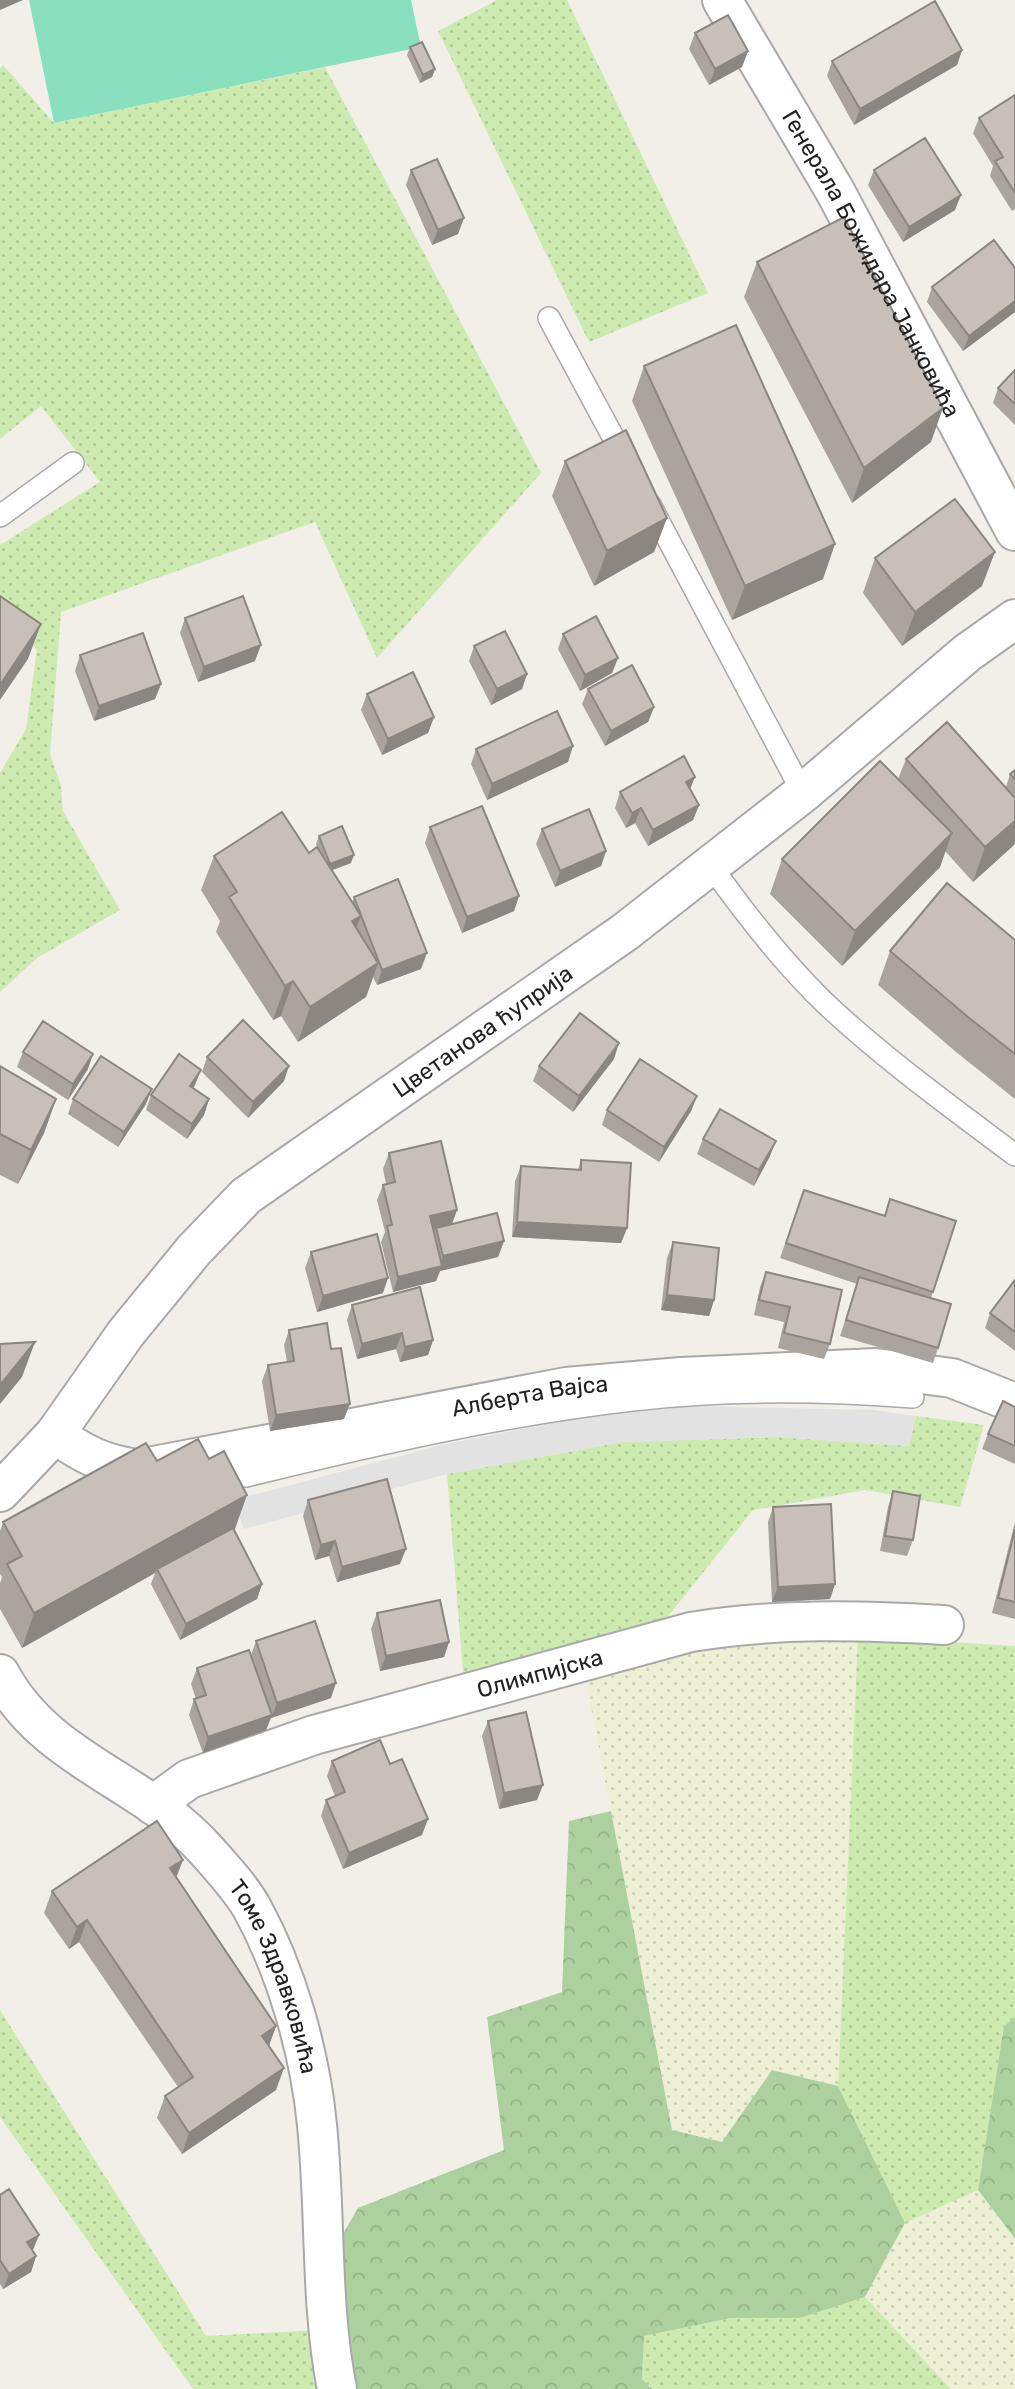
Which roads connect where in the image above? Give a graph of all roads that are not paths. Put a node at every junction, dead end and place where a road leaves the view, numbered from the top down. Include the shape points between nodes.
1 (722, 0) edge
2 (548, 318) dead end
3 (73, 463) dead end
4 (0, 516) edge
5 (1015, 531) edge
6 (1015, 619) edge
7 (803, 793) junction
8 (711, 866) junction
9 (1015, 1155) edge
10 (914, 1397) dead end
11 (1015, 1403) edge
12 (55, 1434) junction
13 (202, 1459) junction
14 (0, 1492) edge
15 (944, 1625) dead end
16 (0, 1674) edge
17 (153, 1805) junction
18 (337, 2389) edge

1 - 5 street, Генерала Божидара Јанковића via 835,191
2 - 7 lane
3 - 4 lane
6 - 7 street, Цветанова ћуприја via 959,659
7 - 8 street, Цветанова ћуприја
8 - 9 lane via 759,933 827,1005 914,1080
8 - 12 street, Цветанова ћуприја via 625,932 232,1208 126,1333
10 - 13 lane via 789,1391 634,1400 399,1439 246,1476 220,1474
11 - 13 street, Алберта Вајса via 952,1378 887,1369 681,1377 566,1387
12 - 13 street, Алберта Вајса via 85,1455 110,1465 138,1469
12 - 14 street, Цветанова ћуприја
15 - 17 street, Олимпијска via 798,1620 691,1632 314,1735 190,1779
16 - 17 street, Томе Здравковића via 11,1695 52,1739
17 - 18 street, Томе Здравковића via 184,1825 251,1907 288,1993 317,2124

